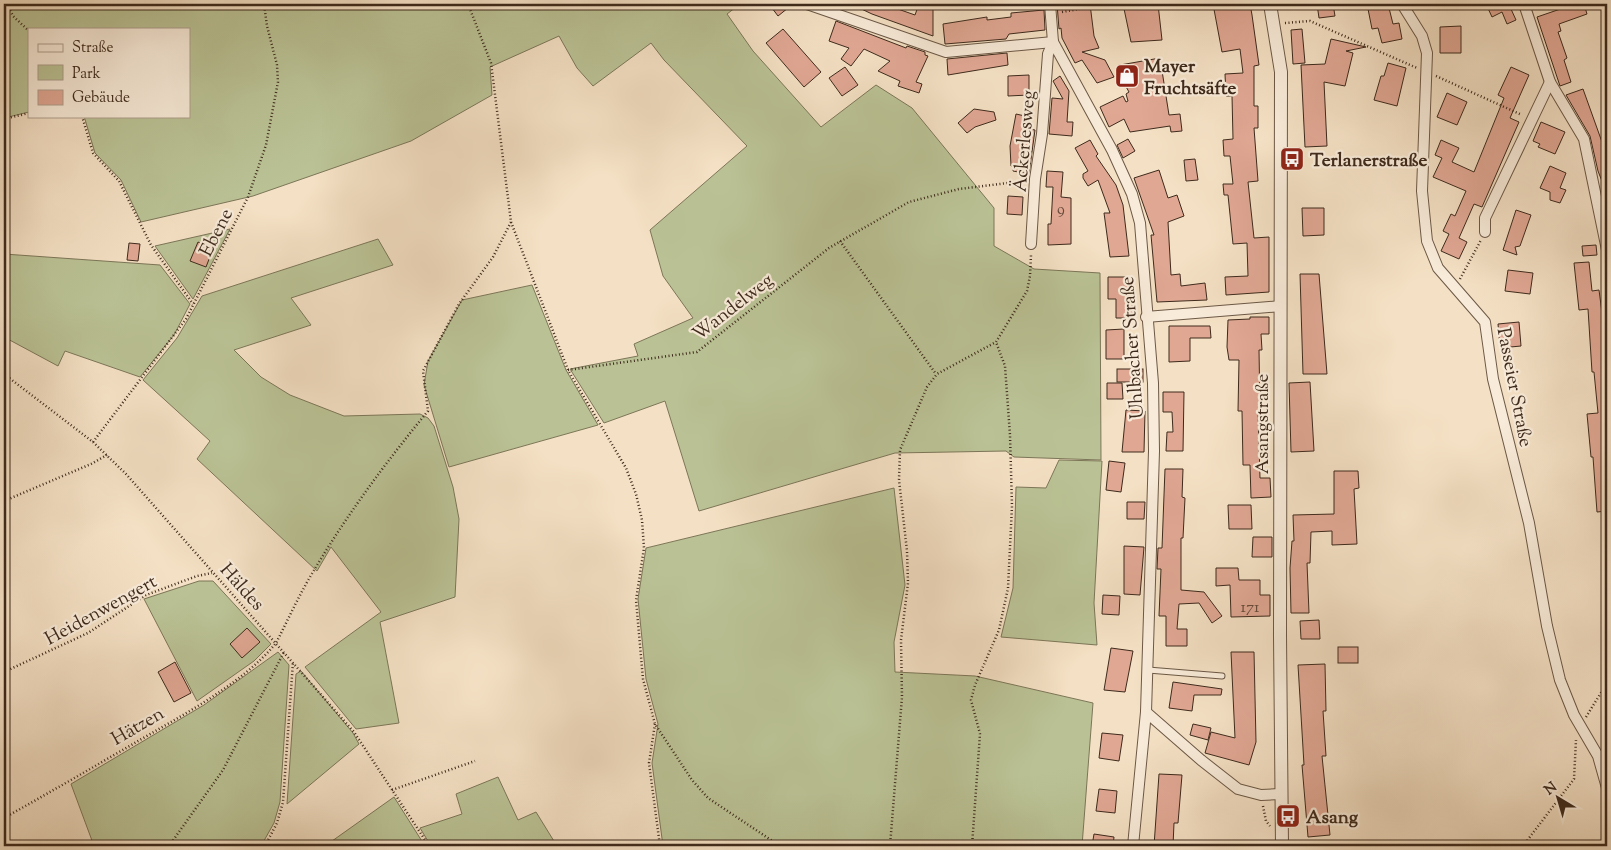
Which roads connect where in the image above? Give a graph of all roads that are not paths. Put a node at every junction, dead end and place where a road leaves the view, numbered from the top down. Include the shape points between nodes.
1 (807, 4) edge
2 (1270, 4) edge
3 (1402, 4) edge
4 (1524, 4) edge
5 (1051, 9) edge
6 (1053, 42) junction
7 (1550, 82) junction
8 (1484, 232) road end
9 (1031, 244) road end
10 (1607, 250) edge
11 (1281, 306) junction
12 (1146, 317) junction
13 (1148, 670) junction
14 (1222, 676) dead end
15 (1146, 712) junction
16 (1607, 788) edge
17 (1280, 794) junction
18 (1134, 846) edge
19 (1282, 846) edge

1 - 6 street via 946,52
2 - 11 street, Asangstraße via 1281,72
3 - 16 street, Passeier Straße via 1422,36 1427,53 1422,191 1427,241 1438,268 1485,322 1493,380 1529,523 1560,680 1599,760
4 - 7 street
5 - 6 street, Uhlbacher Straße
6 - 9 street, Äckerlesweg via 1048,54
6 - 12 street, Uhlbacher Straße via 1112,150 1132,194 1140,223
7 - 8 street via 1485,218
7 - 10 street via 1584,140
11 - 12 street
11 - 17 street, Asangstraße
12 - 13 street, Uhlbacher Straße via 1153,383 1154,451
13 - 14 lane
13 - 15 street, Uhlbacher Straße
15 - 17 street via 1238,789 1261,795
15 - 18 street, Uhlbacher Straße
17 - 19 street, Asangstraße

